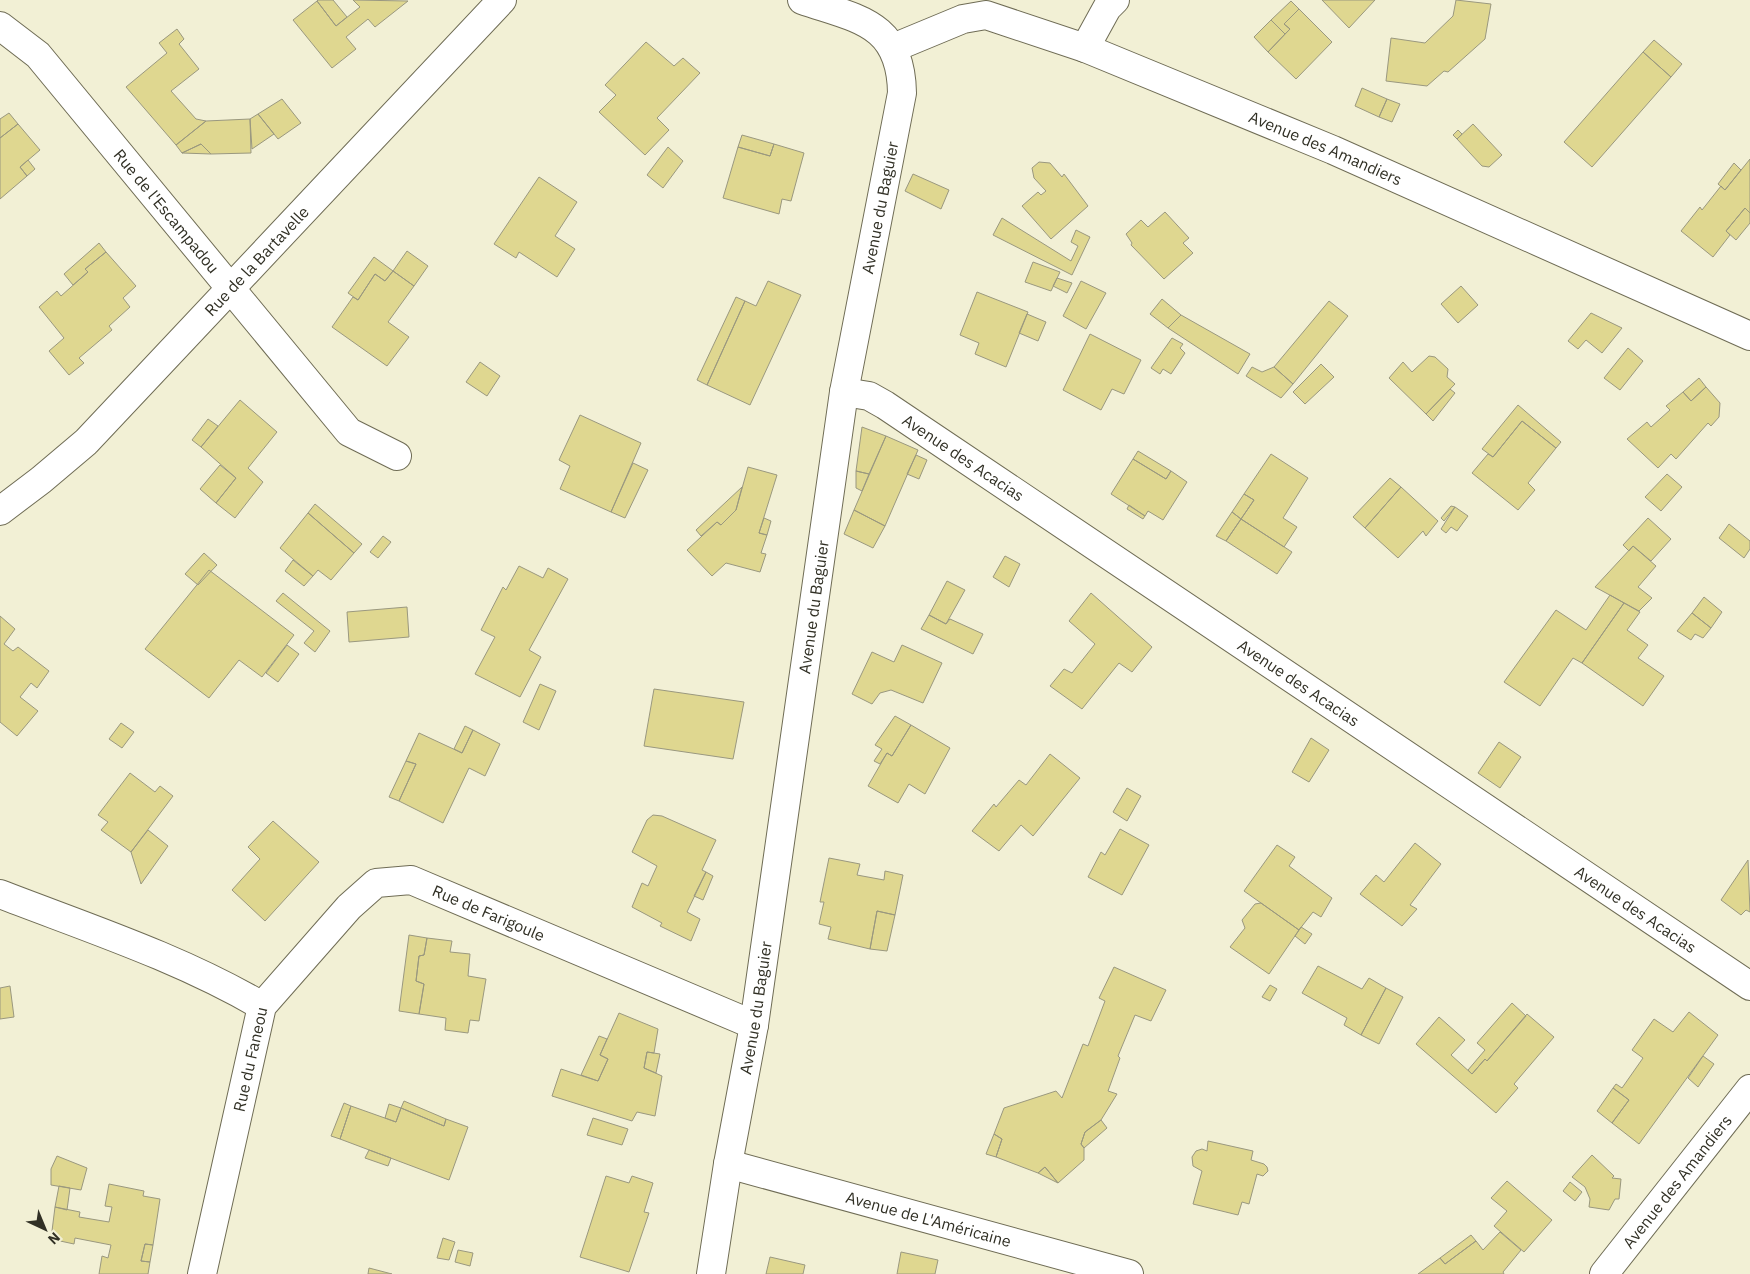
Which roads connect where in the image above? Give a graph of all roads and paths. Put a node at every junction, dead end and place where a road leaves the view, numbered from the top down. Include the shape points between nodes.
1 (502, 0) edge
2 (802, 0) edge
3 (1115, 0) edge
4 (0, 26) edge
5 (893, 48) junction
6 (1084, 48) junction
7 (230, 287) junction
8 (1750, 336) edge
9 (844, 392) junction
10 (397, 456) dead end
11 (0, 510) edge
12 (0, 894) edge
13 (1750, 986) edge
14 (262, 1006) junction
15 (754, 1025) junction
16 (1750, 1089) edge
17 (728, 1164) junction
18 (202, 1274) edge
19 (711, 1274) edge
20 (1129, 1274) edge
21 (1604, 1274) edge

1 - 7 street, Rue de la Bartavelle
2 - 5 street, Avenue du Baguier via 865,22 881,32
3 - 6 street
4 - 7 street, Rue de l'Escampadou via 38,55
5 - 6 street, Avenue des Amandiers via 963,19 986,14
5 - 9 street, Avenue du Baguier via 899,62 902,93
6 - 8 street, Avenue des Amandiers via 1333,150
7 - 10 street, Rue de l'Escampadou via 349,432
7 - 11 street, Rue de la Bartavelle via 86,442
9 - 13 street, Avenue des Acacias via 869,396 885,406
9 - 15 street, Avenue du Baguier
12 - 14 street, Rue du Faneou via 223,983
14 - 15 street, Rue de Farigoule via 349,907 376,883 411,880
14 - 18 street, Rue du Faneou
15 - 17 street, Avenue du Baguier
16 - 21 street, Avenue des Amandiers
17 - 19 street, Avenue du Baguier
17 - 20 street, Avenue de L'Américaine

